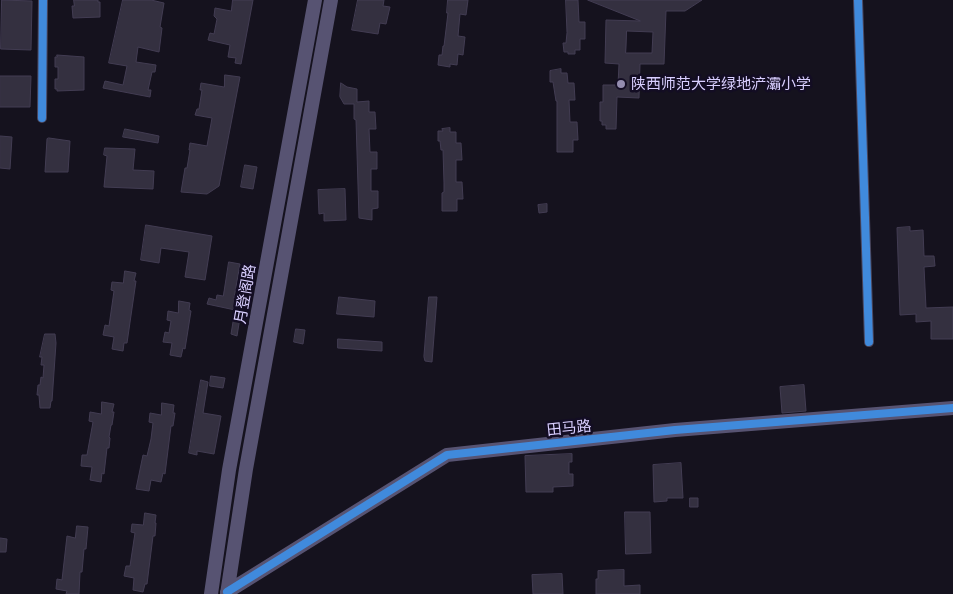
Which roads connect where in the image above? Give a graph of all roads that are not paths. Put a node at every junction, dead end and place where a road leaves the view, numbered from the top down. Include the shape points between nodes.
1 (43, 0) edge
2 (316, 0) edge
3 (331, 0) edge
4 (858, 0) edge
5 (42, 118) dead end
6 (869, 342) dead end
7 (953, 408) edge
8 (227, 593) edge
9 (211, 594) edge

1 - 5 street
2 - 9 main road, 月登阁路 via 229,470
3 - 8 main road via 246,469
4 - 6 street
7 - 8 main road, 田马路 via 675,430 447,455

